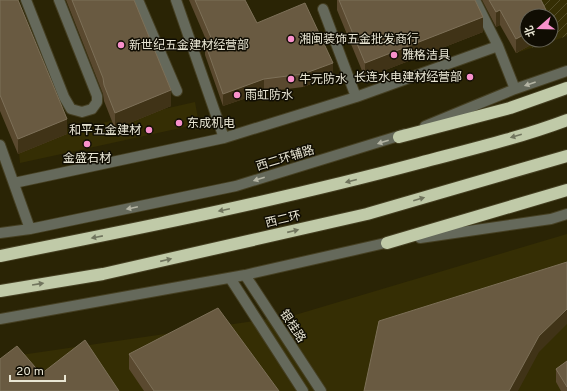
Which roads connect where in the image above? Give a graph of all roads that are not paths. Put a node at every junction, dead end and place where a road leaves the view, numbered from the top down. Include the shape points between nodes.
1 (26, 0) edge
2 (59, 0) edge
3 (138, 0) edge
4 (176, 0) edge
5 (475, 0) edge
6 (324, 9) dead end
7 (498, 46) junction
8 (567, 71) edge
9 (567, 88) edge
10 (515, 89) junction
11 (177, 91) dead end
12 (356, 97) junction
13 (567, 120) edge
14 (399, 137) junction
15 (224, 138) junction
16 (0, 145) edge
17 (567, 156) edge
18 (14, 183) junction
19 (567, 190) edge
20 (567, 214) edge
21 (30, 229) junction
22 (0, 233) edge
23 (387, 242) junction
24 (0, 256) edge
25 (244, 275) junction
26 (230, 278) junction
27 (0, 291) edge
28 (0, 318) edge
29 (303, 391) edge
30 (321, 391) edge

1 - 2 street via 64,97 71,109 82,112 92,108 97,102 97,96
3 - 11 street
4 - 15 street
5 - 7 street
6 - 12 street
7 - 10 street
7 - 12 street
8 -> 10 street, 西二环辅路
9 - 14 highway via 510,108
10 - 14 street, 西二环辅路
12 - 15 street
13 -> 24 highway, 西二环 via 351,181 132,230
14 -> 21 street, 西二环辅路 via 236,186
15 - 18 street
16 - 18 street
27 -> 17 highway, 西二环 via 103,274 367,214
18 - 21 street
19 - 23 highway
20 - 23 street via 551,219
21 - 22 street, 西二环辅路
23 - 25 street
25 - 26 street
25 - 30 street, 银桂路
26 - 28 street
26 - 29 street

